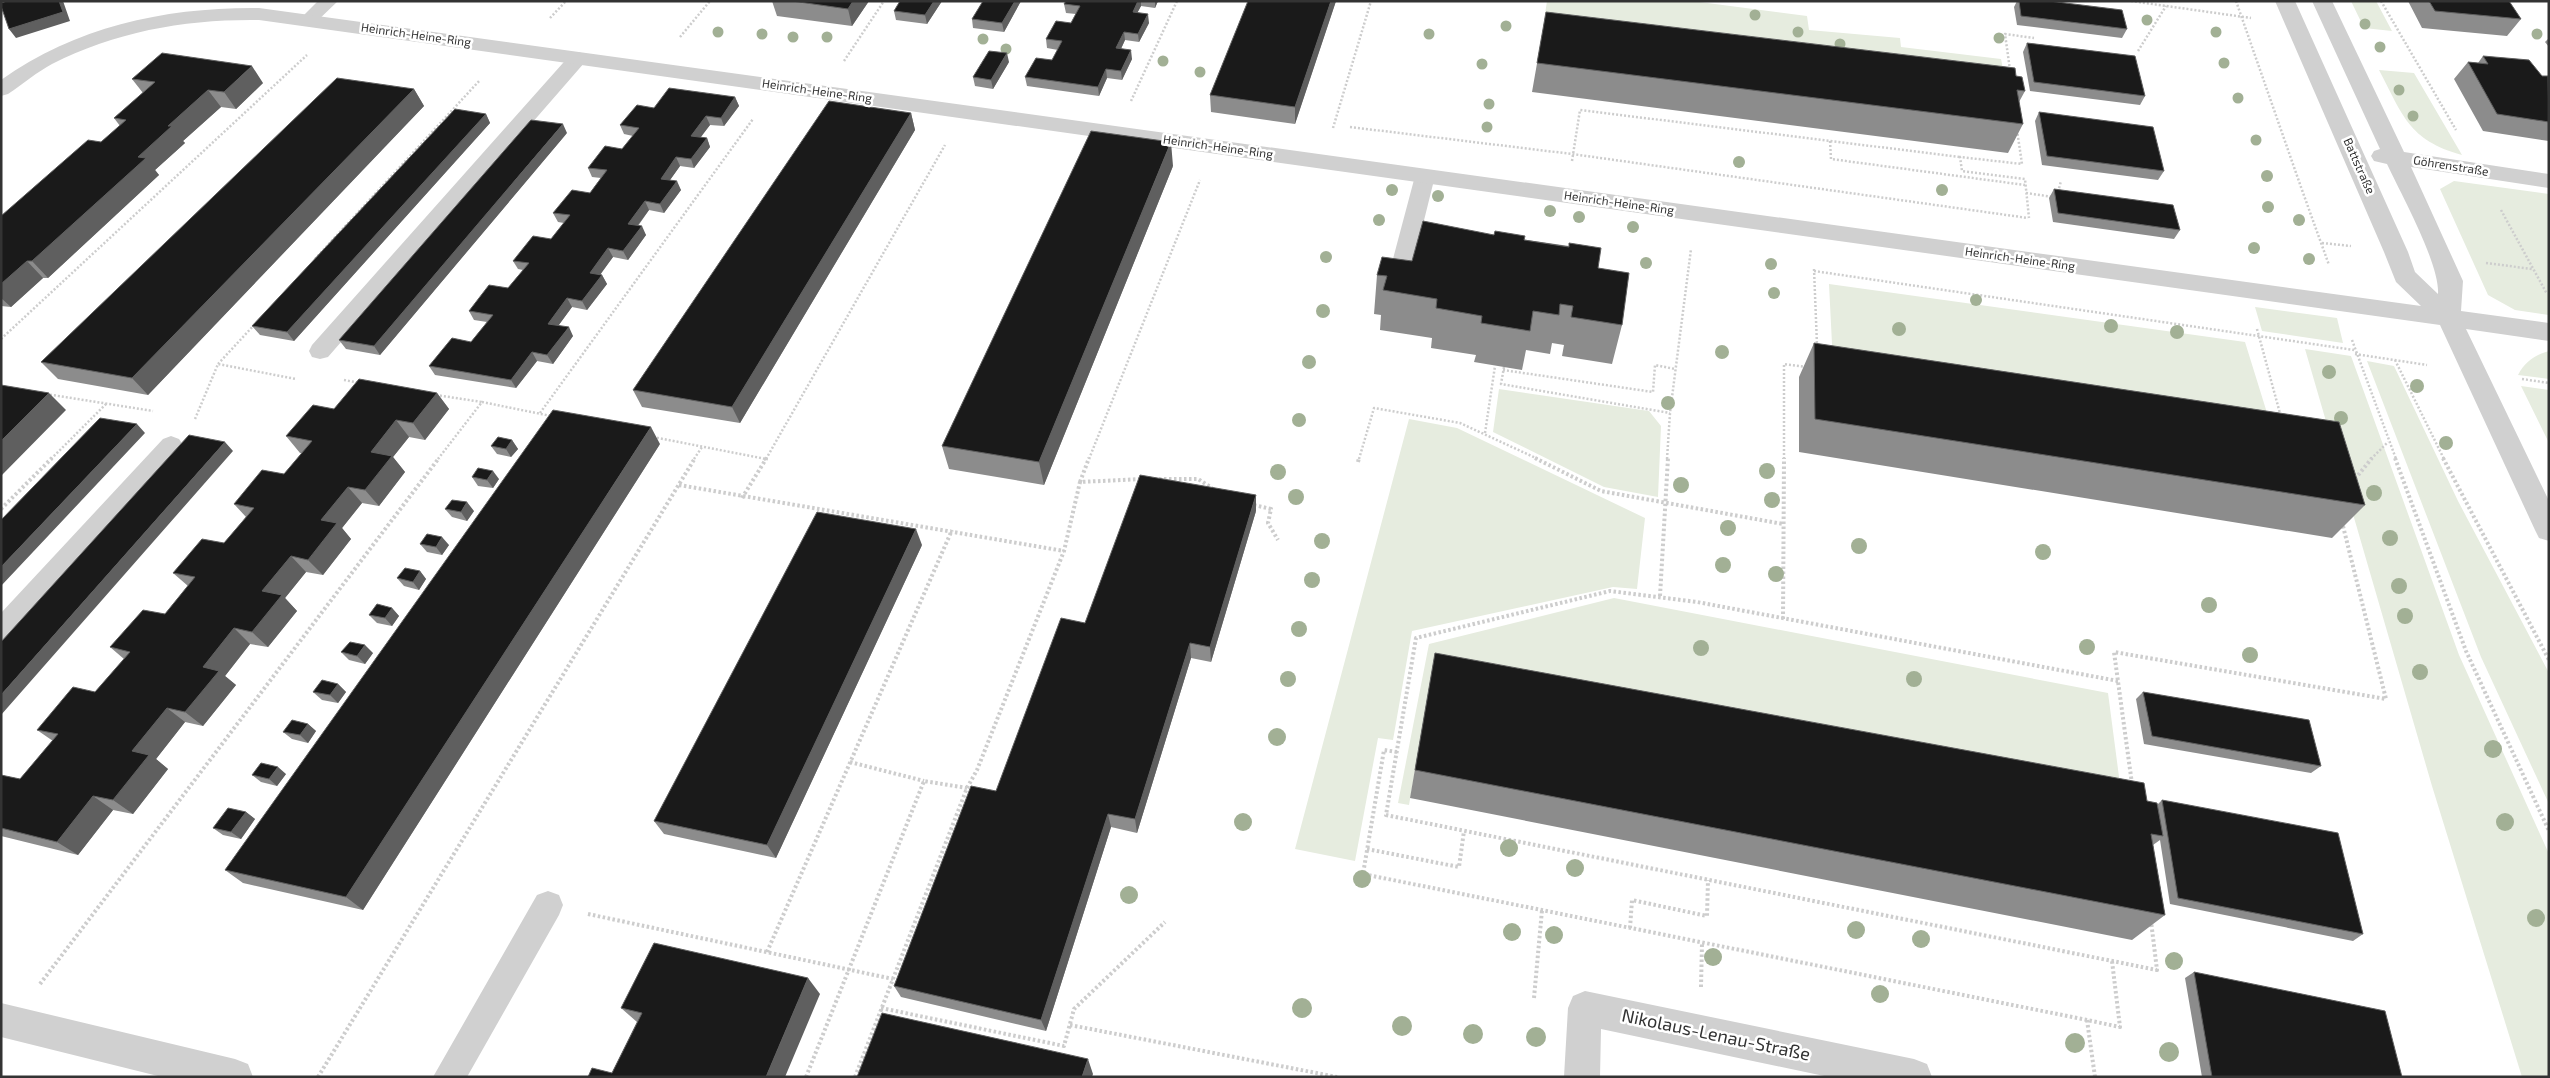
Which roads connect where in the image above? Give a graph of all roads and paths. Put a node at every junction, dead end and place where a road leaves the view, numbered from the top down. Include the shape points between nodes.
1 (329, 1) edge
2 (710, 1) edge
3 (884, 1) edge
4 (1177, 1) edge
5 (1371, 1) edge
6 (2130, 1) edge
7 (2236, 1) edge
8 (2285, 1) edge
9 (2322, 1) edge
10 (2166, 6) junction
11 (701, 12) dead end
12 (308, 20) junction
13 (340, 24) junction
14 (2296, 24) junction
15 (2034, 38) dead end
16 (521, 50) junction
17 (2138, 51) dead end
18 (578, 58) junction
19 (2010, 72) edge
20 (776, 86) junction
21 (1, 90) edge
22 (822, 92) junction
23 (1134, 96) dead end
24 (1334, 125) junction
25 (2017, 127) edge
26 (1830, 140) junction
27 (1214, 146) junction
28 (944, 147) dead end
29 (1572, 154) junction
30 (2353, 154) junction
31 (1960, 156) junction
32 (2397, 158) junction
33 (1322, 162) junction
34 (1425, 176) junction
35 (2061, 181) dead end
36 (2549, 181) edge
37 (2025, 185) junction
38 (2026, 193) junction
39 (1695, 214) junction
40 (312, 263) edge
41 (1396, 289) edge
42 (2342, 304) junction
43 (2449, 318) junction
44 (258, 321) edge
45 (2549, 332) edge
46 (2259, 336) junction
47 (1, 339) edge
48 (1817, 350) edge
49 (2354, 350) junction
50 (320, 351) dead end
51 (2395, 360) dead end
52 (218, 364) junction
53 (1495, 366) edge
54 (1810, 367) dead end
55 (1675, 369) junction
56 (297, 379) dead end
57 (40, 393) edge
58 (434, 395) edge
59 (482, 402) junction
60 (107, 403) junction
61 (160, 412) dead end
62 (540, 413) junction
63 (1670, 413) junction
64 (187, 417) dead end
65 (559, 417) edge
66 (2282, 418) edge
67 (1485, 433) junction
68 (645, 435) edge
69 (2388, 442) junction
70 (171, 445) dead end
71 (702, 447) junction
72 (766, 459) junction
73 (1358, 462) dead end
74 (1145, 479) edge
75 (1154, 479) edge
76 (1080, 482) junction
77 (2353, 482) edge
78 (679, 485) junction
79 (1213, 489) edge
80 (742, 498) junction
81 (1245, 503) edge
82 (1664, 503) junction
83 (1, 509) edge
84 (2340, 514) edge
85 (1783, 524) junction
86 (952, 530) junction
87 (2549, 530) edge
88 (1278, 540) dead end
89 (1064, 551) junction
90 (1660, 596) junction
91 (1783, 619) junction
92 (1, 631) edge
93 (2549, 660) edge
94 (2118, 681) junction
95 (1397, 752) junction
96 (850, 762) junction
97 (924, 781) junction
98 (2132, 787) edge
99 (967, 788) junction
100 (2549, 830) edge
101 (1464, 831) junction
102 (1367, 848) junction
103 (1708, 880) junction
104 (548, 905) joint
105 (1542, 910) junction
106 (2150, 913) edge
107 (1165, 922) dead end
108 (1630, 928) junction
109 (767, 952) junction
110 (2112, 961) junction
111 (848, 971) junction
112 (893, 979) junction
113 (1534, 998) dead end
114 (882, 1008) junction
115 (2087, 1020) junction
116 (6, 1021) edge
117 (1070, 1025) junction
118 (235, 1077) edge
119 (318, 1077) edge
120 (450, 1077) edge
121 (806, 1077) edge
122 (855, 1077) edge
123 (1337, 1077) edge
124 (1582, 1077) edge
125 (1914, 1077) edge
126 (2095, 1077) edge

1 - 12 lane
2 - 11 path
3 - 22 path
4 - 23 path
5 - 24 path
6 - 10 path
7 - 42 path, bridge
8 - 14 street, Battstraße
9 - 32 street, Battstraße
10 - 14 path
10 - 17 path
12 - 13 street, Heinrich-Heine-Ring
12 - 21 street, Heinrich-Heine-Ring via 220,12 126,28 44,60
13 - 16 street, Heinrich-Heine-Ring
13 - 47 path
14 - 30 street, Battstraße
15 - 19 path via 2005,34
16 - 18 street, Heinrich-Heine-Ring
16 - 40 path via 492,67
18 - 20 street, Heinrich-Heine-Ring
18 - 50 lane
20 - 22 street, Heinrich-Heine-Ring
20 - 62 path
22 - 27 street, Heinrich-Heine-Ring
24 - 29 path
24 - 33 path
25 - 31 path via 2022,164
26 - 29 path via 1580,110
26 - 31 path
26 - 37 path via 1831,159
27 - 33 street, Heinrich-Heine-Ring
27 - 76 path
28 - 72 path
29 - 38 path via 2028,218
30 - 32 street, Göhrenstraße
30 - 43 street, Battstraße via 2404,276
31 - 37 path via 1962,171 2025,179
32 - 36 street, Göhrenstraße
32 - 43 street, Battstraße via 2452,281
33 - 34 street, Heinrich-Heine-Ring
34 - 39 street, Heinrich-Heine-Ring
34 - 41 lane
35 - 38 path via 2056,198
37 - 38 path
39 - 42 street, Heinrich-Heine-Ring
39 - 55 path
42 - 43 street, Heinrich-Heine-Ring
42 - 49 path
43 - 45 street, Heinrich-Heine-Ring
43 - 87 street, Battstraße
44 - 52 path
46 - 48 path via 1814,271
46 - 49 path
46 - 66 path
49 - 69 path
51 - 93 path via 2470,512
52 - 56 path
52 - 64 path via 196,418
53 - 67 path
54 - 85 path via 1784,364
55 - 63 path
55 - 63 path via 1655,365 1653,392 1503,369 1501,384
57 - 60 path
58 - 59 path
59 - 62 path
59 - 116 path
60 - 61 path
60 - 83 path
62 - 65 path
63 - 82 path
67 - 73 path via 1460,423 1374,408
67 - 82 path via 1602,491
68 - 71 path
69 - 77 path
69 - 100 path via 2466,650
70 - 92 lane
71 - 72 path
71 - 78 path
72 - 80 path
74 - 76 path
75 - 79 path via 1198,479
76 - 89 path
78 - 80 path
78 - 119 path
80 - 86 path
81 - 88 path via 1271,509 1268,523
82 - 85 path
82 - 90 path
84 - 94 path via 2386,699 2114,652
85 - 91 path
86 - 89 path
86 - 96 path
89 - 99 path via 978,770
90 - 91 path
90 - 95 path via 1610,592 1416,638
91 - 94 path
94 - 98 path
95 - 101 path via 1386,815
95 - 102 path via 1384,750
96 - 97 path
96 - 109 path
97 - 99 path
97 - 111 path
99 - 112 path
101 - 102 path via 1459,867
101 - 103 path
102 - 105 path via 1362,874
103 - 108 path via 1707,916 1632,900
103 - 110 path
104 - 109 path
104 - 120 lane
105 - 108 path
105 - 113 path
106 - 110 path via 2157,970
107 - 117 path via 1074,1009
108 - 115 path
109 - 111 path
110 - 115 path via 2120,1027
111 - 112 path
111 - 121 path
112 - 114 path
114 - 117 path via 1064,1046
114 - 122 path
115 - 126 path
116 - 118 street
117 - 123 path
124 - 125 street, Nikolaus-Lenau-Straße via 1585,1008

